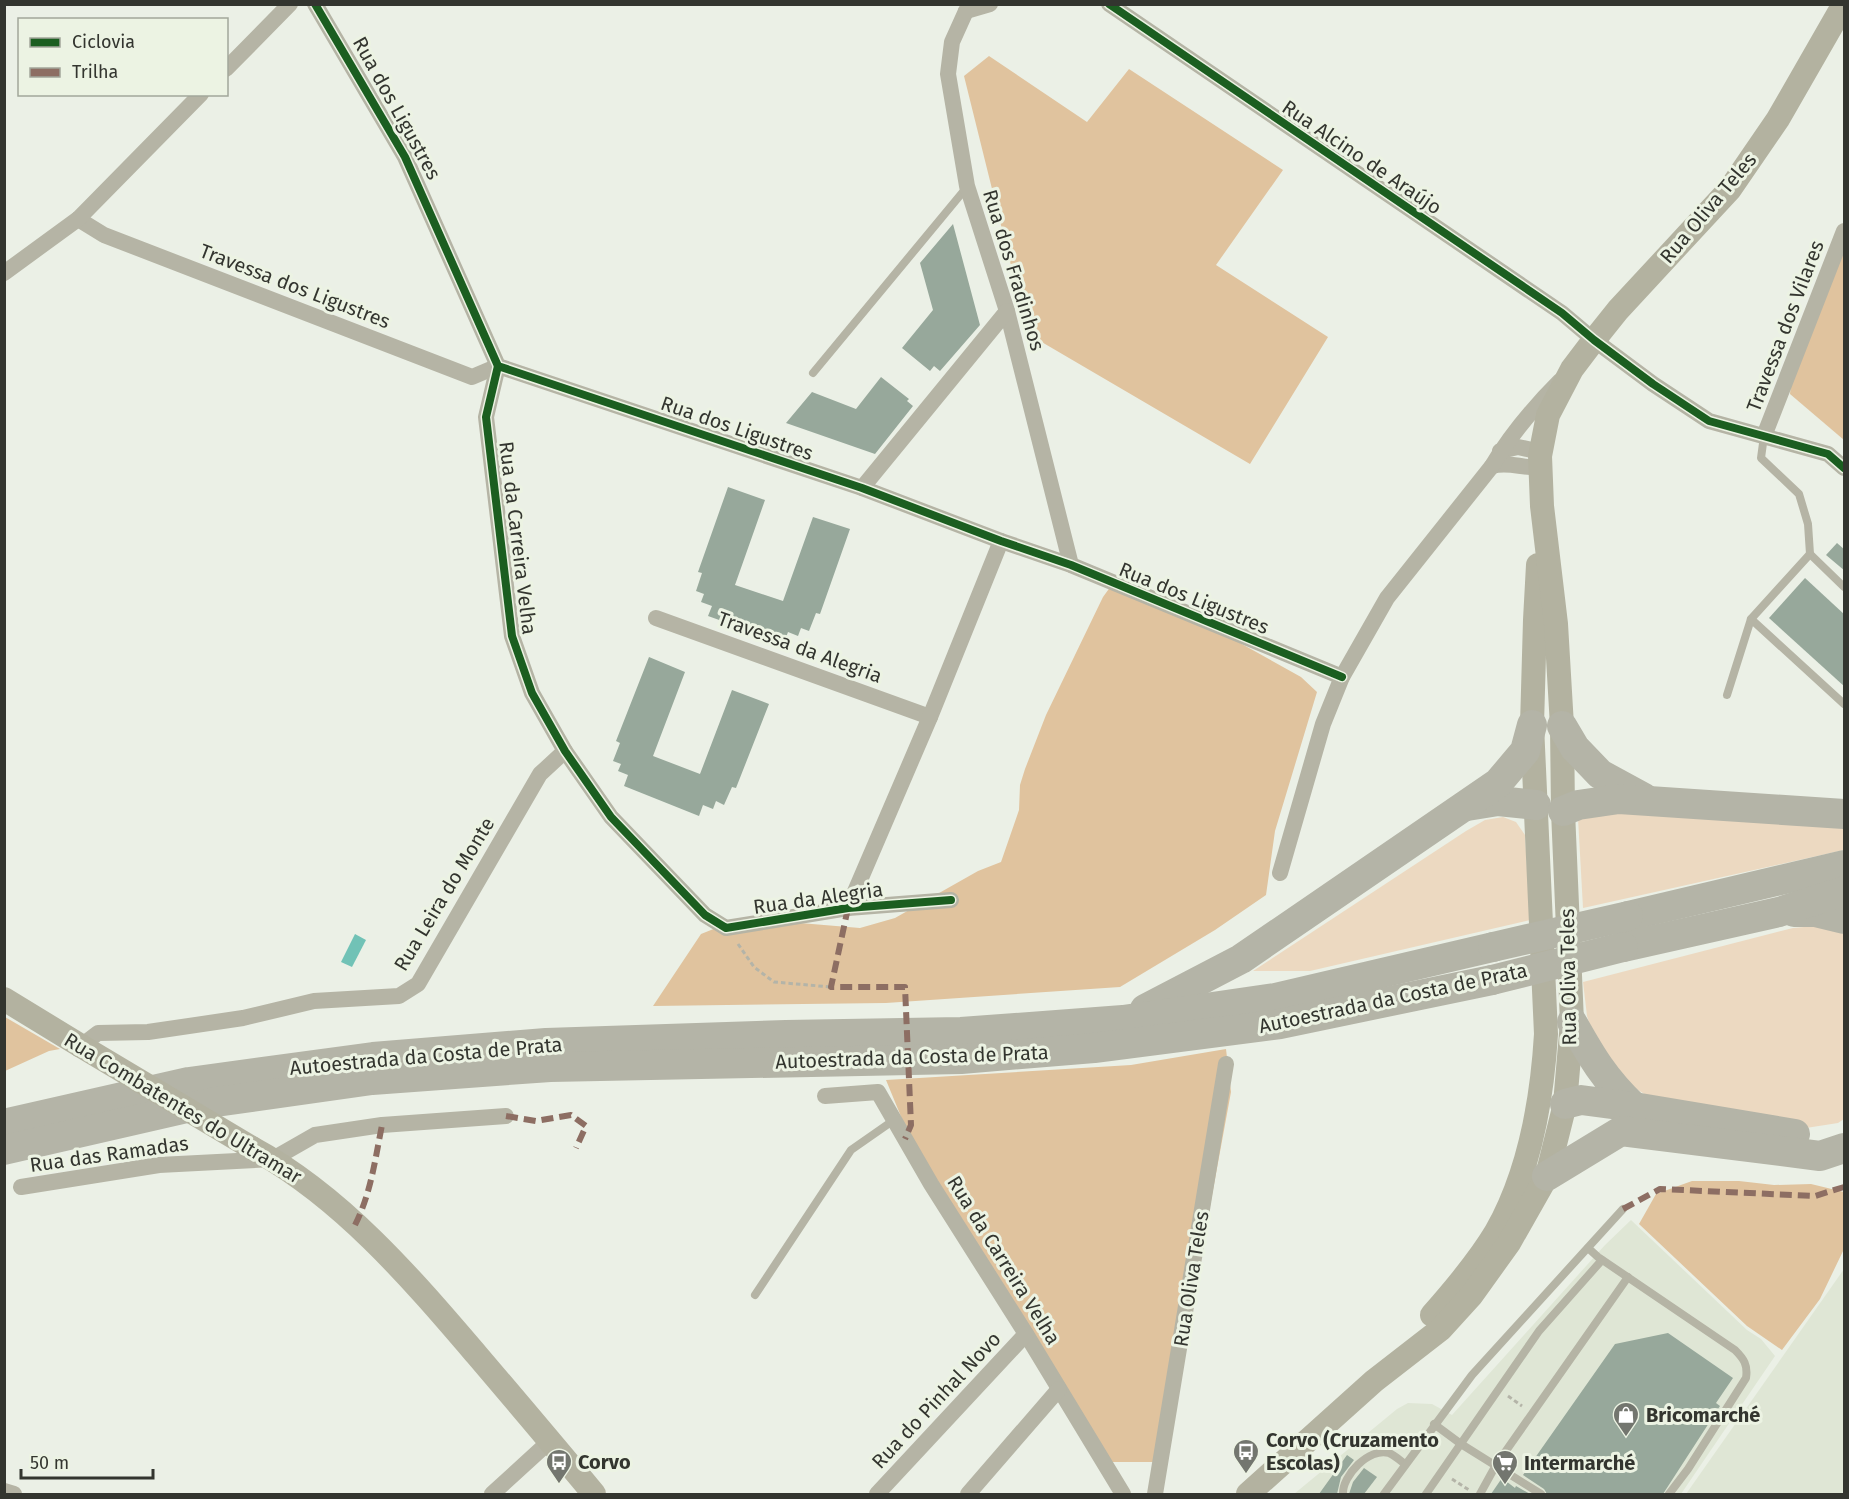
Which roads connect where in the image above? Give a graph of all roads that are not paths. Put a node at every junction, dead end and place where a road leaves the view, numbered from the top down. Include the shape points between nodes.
1 (290, 4) edge
2 (315, 4) edge
3 (990, 4) edge
4 (1108, 4) edge
5 (1844, 4) edge
6 (964, 8) edge
7 (228, 67) edge
8 (199, 96) edge
9 (967, 186) junction
10 (78, 219) junction
11 (1845, 231) edge
12 (4, 273) edge
13 (1007, 311) junction
14 (1594, 340) junction
15 (498, 366) junction
16 (1572, 369) junction
17 (813, 373) dead end
18 (1764, 436) junction
19 (1496, 458) junction
20 (1541, 460) junction
21 (1845, 468) edge
22 (862, 488) junction
23 (1542, 506) junction
24 (1001, 541) junction
25 (1810, 554) junction
26 (1071, 565) junction
27 (1845, 587) edge
28 (656, 618) dead end
29 (1751, 619) junction
30 (1342, 676) junction
31 (1727, 695) dead end
32 (1845, 704) edge
33 (930, 717) junction
34 (1533, 725) junction
35 (1563, 726) junction
36 (565, 751) junction
37 (1649, 801) junction
38 (1466, 806) junction
39 (1551, 813) junction
40 (1845, 814) edge
41 (1845, 865) edge
42 (1280, 873) dead end
43 (1845, 891) edge
44 (951, 900) dead end
45 (848, 908) junction
46 (1779, 912) junction
47 (1845, 919) edge
48 (726, 928) joint
49 (4, 999) edge
50 (1123, 1020) junction
51 (1572, 1022) junction
52 (81, 1046) junction
53 (1226, 1064) dead end
54 (1544, 1073) junction
55 (825, 1096) dead end
56 (1565, 1104) junction
57 (506, 1116) dead end
58 (1628, 1119) junction
59 (894, 1120) junction
60 (4, 1124) edge
61 (1535, 1125) junction
62 (1845, 1130) edge
63 (1845, 1148) edge
64 (4, 1150) edge
65 (273, 1159) junction
66 (1546, 1176) junction
67 (21, 1187) dead end
68 (1623, 1209) dead end
69 (1588, 1248) junction
70 (1602, 1260) junction
71 (1628, 1277) junction
72 (754, 1295) dead end
73 (1026, 1334) junction
74 (1374, 1381) junction
75 (1059, 1389) junction
76 (1434, 1424) junction
77 (550, 1441) junction
78 (1461, 1444) junction
79 (1405, 1464) junction
80 (1496, 1465) junction
81 (4, 1491) edge
82 (14, 1494) edge
83 (492, 1494) edge
84 (594, 1494) edge
85 (877, 1494) edge
86 (968, 1494) edge
87 (1122, 1494) edge
88 (1155, 1494) edge
89 (1250, 1494) edge
90 (1342, 1494) edge
91 (1384, 1494) edge
92 (1426, 1494) edge
93 (1480, 1494) edge
94 (1541, 1494) edge
95 (1670, 1494) edge

1 - 7 street
2 - 15 street, Rua dos Ligustres via 405,157
3 - 6 street, Rua dos Fradinhos
4 - 14 street, Rua Alcino de Araújo via 1562,313
5 - 14 main road, Rua Oliva Teles via 1778,119 1730,189
6 - 9 street, Rua dos Fradinhos via 952,42 948,74
8 - 10 street
9 - 13 street, Rua dos Fradinhos
9 - 17 lane
10 - 12 street
10 - 15 street, Travessa dos Ligustres via 104,235 472,377
11 - 18 street, Travessa dos Vilares
13 - 22 street
13 - 26 street, Rua dos Fradinhos
14 - 16 main road, Rua Oliva Teles
14 - 18 street, Rua Alcino de Araújo via 1709,421
15 - 22 street, Rua dos Ligustres
15 - 36 street, Rua da Carreira Velha via 486,417 512,636 532,693
16 - 19 street, Rua Oliva Teles via 1537,404
16 - 20 main road, Rua Oliva Teles via 1548,415
18 - 21 street, Rua Alcino de Araújo via 1828,454
18 - 25 lane via 1761,458 1799,494 1808,524
19 - 20 street via 1518,447
19 - 30 street, Rua Oliva Teles via 1387,598
20 - 23 main road, Rua Oliva Teles
22 - 24 street, Rua dos Ligustres
23 - 34 main road, Rua Oliva Teles
23 - 35 main road, Rua Oliva Teles
24 - 26 street, Rua dos Ligustres
24 - 33 street, Rua da Alegria
25 - 27 lane
25 - 29 lane
26 - 30 street, Rua dos Ligustres
28 - 33 street, Travessa da Alegria
29 - 31 lane
29 - 32 lane
30 - 42 street, Rua Oliva Teles via 1323,724
33 - 45 street, Rua da Alegria
34 - 38 highway via 1525,751 1515,765
34 - 39 main road, Rua Oliva Teles
35 - 37 highway via 1575,748 1600,774
35 - 39 main road, Rua Oliva Teles
36 - 48 street, Rua da Carreira Velha via 611,817 705,915
36 - 52 street, Rua Leira do Monte via 540,774 418,984 399,996 314,1001 243,1018 148,1032 98,1033
37 - 39 highway via 1619,799
37 - 40 highway
38 - 39 highway via 1498,801
38 - 50 highway via 1241,959
39 - 51 main road, Rua Oliva Teles via 1565,858
39 - 54 main road, Rua Oliva Teles via 1538,862 1546,1034
41 - 50 highway, Autoestrada da Costa de Prata, bridge via 1275,998
43 - 46 highway, Autoestrada da Costa de Prata
44 - 45 street, Rua da Alegria
45 - 48 street, Rua da Alegria
46 - 47 highway via 1815,912
46 - 64 highway, Autoestrada da Costa de Prata, bridge via 1492,980 1281,1024 1083,1049 961,1059 550,1067 372,1080 209,1103
49 - 52 main road, Rua Combatentes do Ultramar
50 - 60 highway, Autoestrada da Costa de Prata via 962,1032 546,1043 373,1057 189,1082
51 - 56 main road, Rua Oliva Teles
51 - 58 highway via 1613,1087
52 - 65 main road, Rua Combatentes do Ultramar, bridge
53 - 88 street, Rua Oliva Teles
54 - 56 main road
54 - 61 main road, Rua Oliva Teles
55 - 59 street, Rua da Carreira Velha via 878,1092
56 - 58 highway via 1581,1100
56 - 61 main road
56 - 66 main road, Rua Oliva Teles
57 - 65 street via 382,1125 315,1135
58 - 62 highway via 1812,1137
58 - 63 highway via 1820,1156
58 - 66 highway
59 - 72 lane via 851,1150
59 - 73 street, Rua da Carreira Velha
61 - 74 main road, Rua Oliva Teles via 1516,1191 1496,1231 1458,1285
65 - 67 street, Rua das Ramadas via 159,1166
65 - 77 main road, Rua Combatentes do Ultramar via 337,1208 425,1294
66 - 74 main road, Rua Oliva Teles via 1509,1243 1471,1296 1441,1329
68 - 69 lane
69 - 70 lane
69 - 76 lane via 1472,1375
70 - 71 lane
70 - 78 lane via 1539,1331
71 - 80 lane
71 - 95 lane via 1735,1350 1748,1368 1746,1378
73 - 75 street, Rua da Carreira Velha
73 - 85 street, Rua do Pinhal Novo
74 - 89 main road, Rua Oliva Teles
75 - 86 street
75 - 87 street, Rua da Carreira Velha
76 - 78 lane
76 - 79 lane
77 - 83 street
77 - 84 main road, Rua Combatentes do Ultramar
78 - 80 lane
78 - 92 lane
79 - 90 lane via 1389,1453 1377,1453 1356,1466 1342,1487
79 - 91 lane
80 - 93 lane
80 - 94 lane
81 - 82 street

